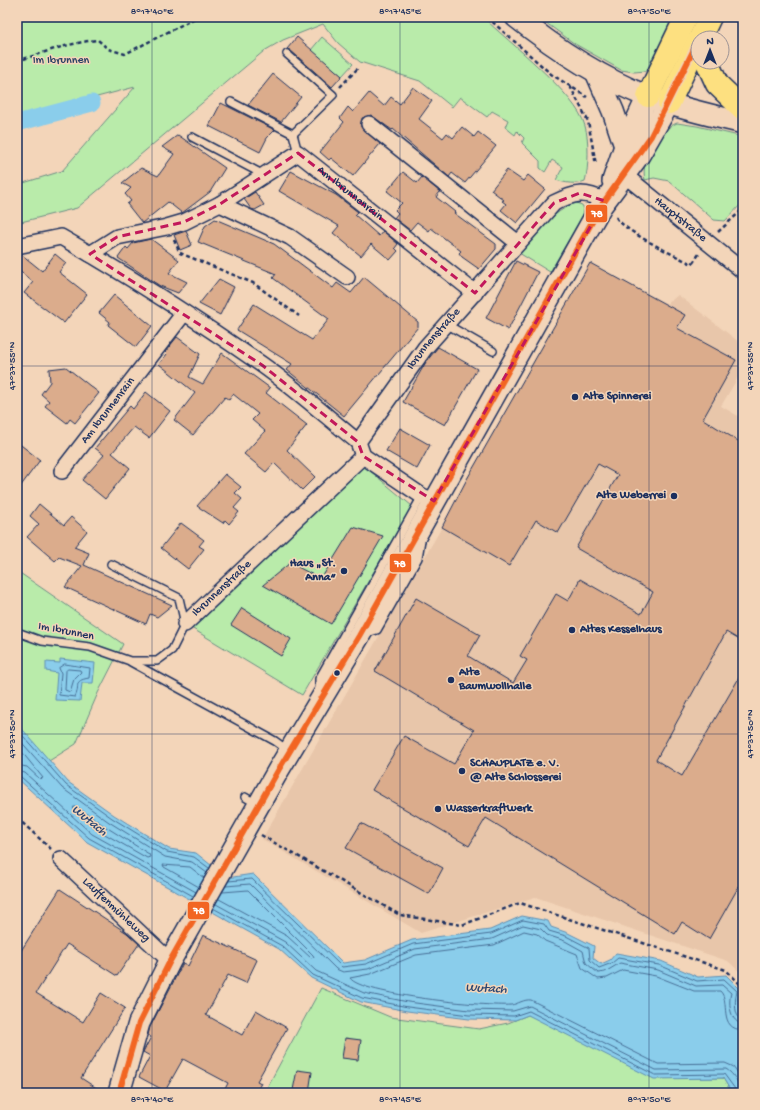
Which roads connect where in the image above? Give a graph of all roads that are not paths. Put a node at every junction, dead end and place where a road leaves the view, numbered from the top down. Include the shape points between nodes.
1 (516, 17) edge
2 (686, 17) edge
3 (710, 17) edge
4 (704, 30) edge
5 (287, 54) dead end
6 (690, 59) edge
7 (711, 70) edge
8 (596, 72) junction
9 (648, 96) junction
10 (231, 102) dead end
11 (669, 103) junction
12 (743, 109) edge
13 (743, 123) edge
14 (369, 124) dead end
15 (294, 134) junction
16 (192, 137) dead end
17 (625, 146) junction
18 (298, 152) junction
19 (621, 172) junction
20 (264, 175) junction
21 (220, 204) junction
22 (609, 206) junction
23 (518, 243) junction
24 (17, 246) edge
25 (90, 254) junction
26 (743, 271) edge
27 (347, 277) dead end
28 (475, 293) junction
29 (184, 313) junction
30 (446, 324) junction
31 (493, 351) dead end
32 (361, 449) junction
33 (62, 471) dead end
34 (428, 499) junction
35 (112, 564) dead end
36 (185, 624) junction
37 (17, 632) edge
38 (130, 661) junction
39 (319, 702) junction
40 (290, 752) junction
41 (61, 858) road end
42 (170, 961) junction
43 (119, 1093) edge

1 - 8 main road via 560,50
2 - 9 highway
3 - 4 highway
5 - 15 lane via 333,95
6 - 11 highway
7 - 12 highway via 717,84
8 - 9 main road
8 - 17 main road
9 - 11 main road
9 - 17 main road
10 - 15 lane
11 - 13 main road
11 - 19 main road via 651,136
14 - 23 street
15 - 18 lane
16 - 20 lane
17 - 19 main road
18 - 20 street
18 - 28 street, Am Ibrunnenrain
19 - 22 main road
19 - 26 street, Hauptstraße
20 - 21 street
21 - 25 street via 184,222 117,237
21 - 27 street via 290,237
22 - 23 street, Ibrunnenstraße via 591,194 566,196 554,203
22 - 34 main road
23 - 28 street, Ibrunnenstraße
24 - 25 street via 61,237
25 - 29 street
28 - 30 street, Ibrunnenstraße
29 - 32 street via 262,365
29 - 33 street, Am Ibrunnenrain
30 - 31 lane
30 - 32 street, Ibrunnenstraße via 424,348
32 - 34 street
32 - 36 street, Ibrunnenstraße
34 - 39 main road via 424,519
34 - 39 lane via 319,679
35 - 36 lane via 178,598
36 - 38 lane, Im Ibrunnen via 172,650 157,661
37 - 38 lane, Im Ibrunnen via 42,641 90,647
38 - 40 lane via 275,741
39 - 40 main road
40 - 42 main road via 252,801 246,827
41 - 42 street, Lauffenmühleweg
42 - 43 main road via 139,1023

